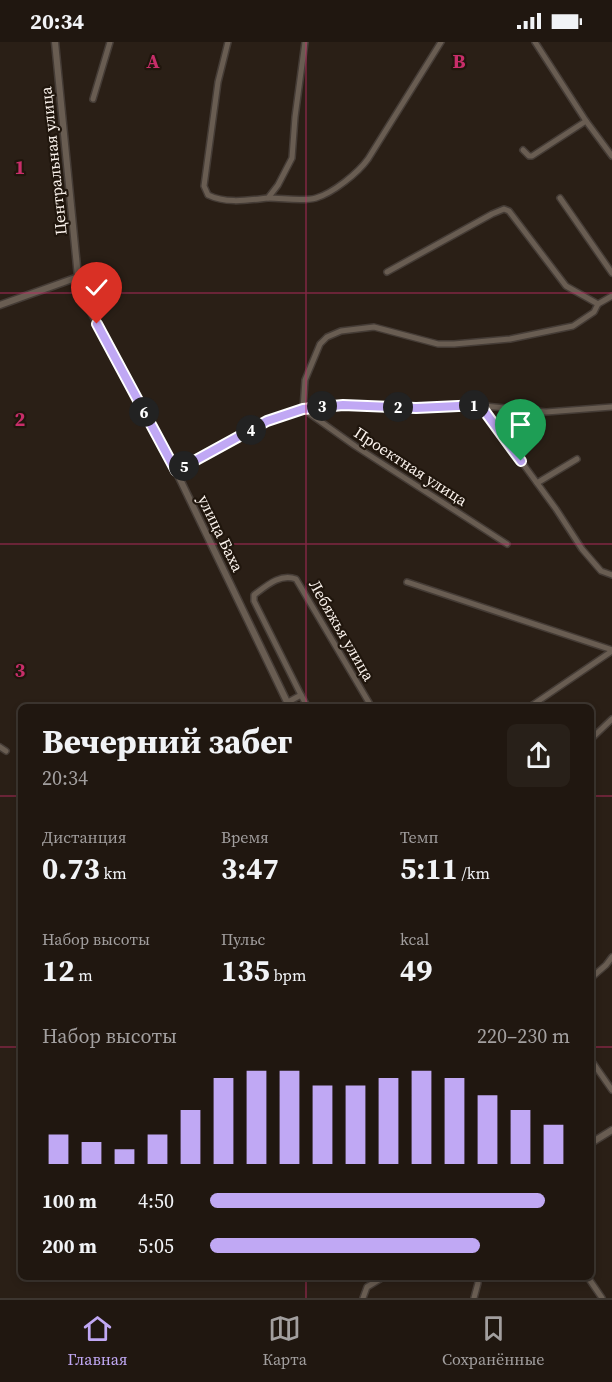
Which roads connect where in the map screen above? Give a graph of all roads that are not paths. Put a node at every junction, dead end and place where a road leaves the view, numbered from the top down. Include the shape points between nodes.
1 (55, 42) edge
2 (110, 42) edge
3 (228, 42) edge
4 (305, 42) edge
5 (441, 42) edge
6 (535, 42) edge
7 (93, 99) dead end
8 (586, 121) junction
9 (524, 150) dead end
10 (612, 156) edge
11 (268, 198) junction
12 (560, 198) dead end
13 (387, 272) dead end
14 (612, 273) edge
15 (78, 277) junction
16 (612, 296) edge
17 (598, 304) junction
18 (0, 305) edge
19 (480, 405) junction
20 (612, 407) edge
21 (303, 409) junction
22 (577, 459) dead end
23 (176, 471) junction
24 (537, 483) junction
25 (507, 544) dead end
26 (612, 575) edge
27 (407, 582) dead end
28 (612, 650) edge
29 (301, 695) junction
30 (288, 704) edge
31 (306, 704) edge
32 (370, 704) edge
33 (534, 704) edge
34 (612, 719) edge
35 (594, 736) edge
36 (0, 747) edge
37 (6, 751) dead end
38 (612, 957) edge
39 (594, 975) edge
40 (594, 1064) edge
41 (612, 1090) edge
42 (612, 1130) edge
43 (594, 1141) edge
44 (378, 1280) edge
45 (478, 1280) edge
46 (590, 1280) edge
47 (363, 1298) edge
48 (474, 1298) edge
49 (602, 1298) edge

1 - 15 street, Центральная улица
2 - 7 street
3 - 11 street via 215,99 205,191 222,200
4 - 11 street via 292,158
5 - 11 street via 360,170 316,198
6 - 8 street
8 - 9 street via 532,156
8 - 10 street
12 - 14 street
13 - 17 street via 504,209 566,286
15 - 18 street
15 - 23 street, улица Баха via 88,307
16 - 17 street
17 - 21 street via 594,312 573,326 454,345 374,327 341,331 320,344 305,380
19 - 20 street via 546,412
19 - 21 street via 343,405
19 - 24 street
21 - 23 street via 267,421
21 - 25 street, Проектная улица
22 - 24 street
23 - 30 street, улица Баха
24 - 26 street via 591,560 601,571
27 - 28 street
28 - 33 street
29 - 30 street
29 - 31 street
29 - 32 street, Лебяжья улица via 254,601 254,595 289,576 296,579
34 - 35 street
36 - 37 street
38 - 39 street
40 - 41 street
42 - 43 street
44 - 47 street via 367,1287
45 - 48 street
46 - 49 street

